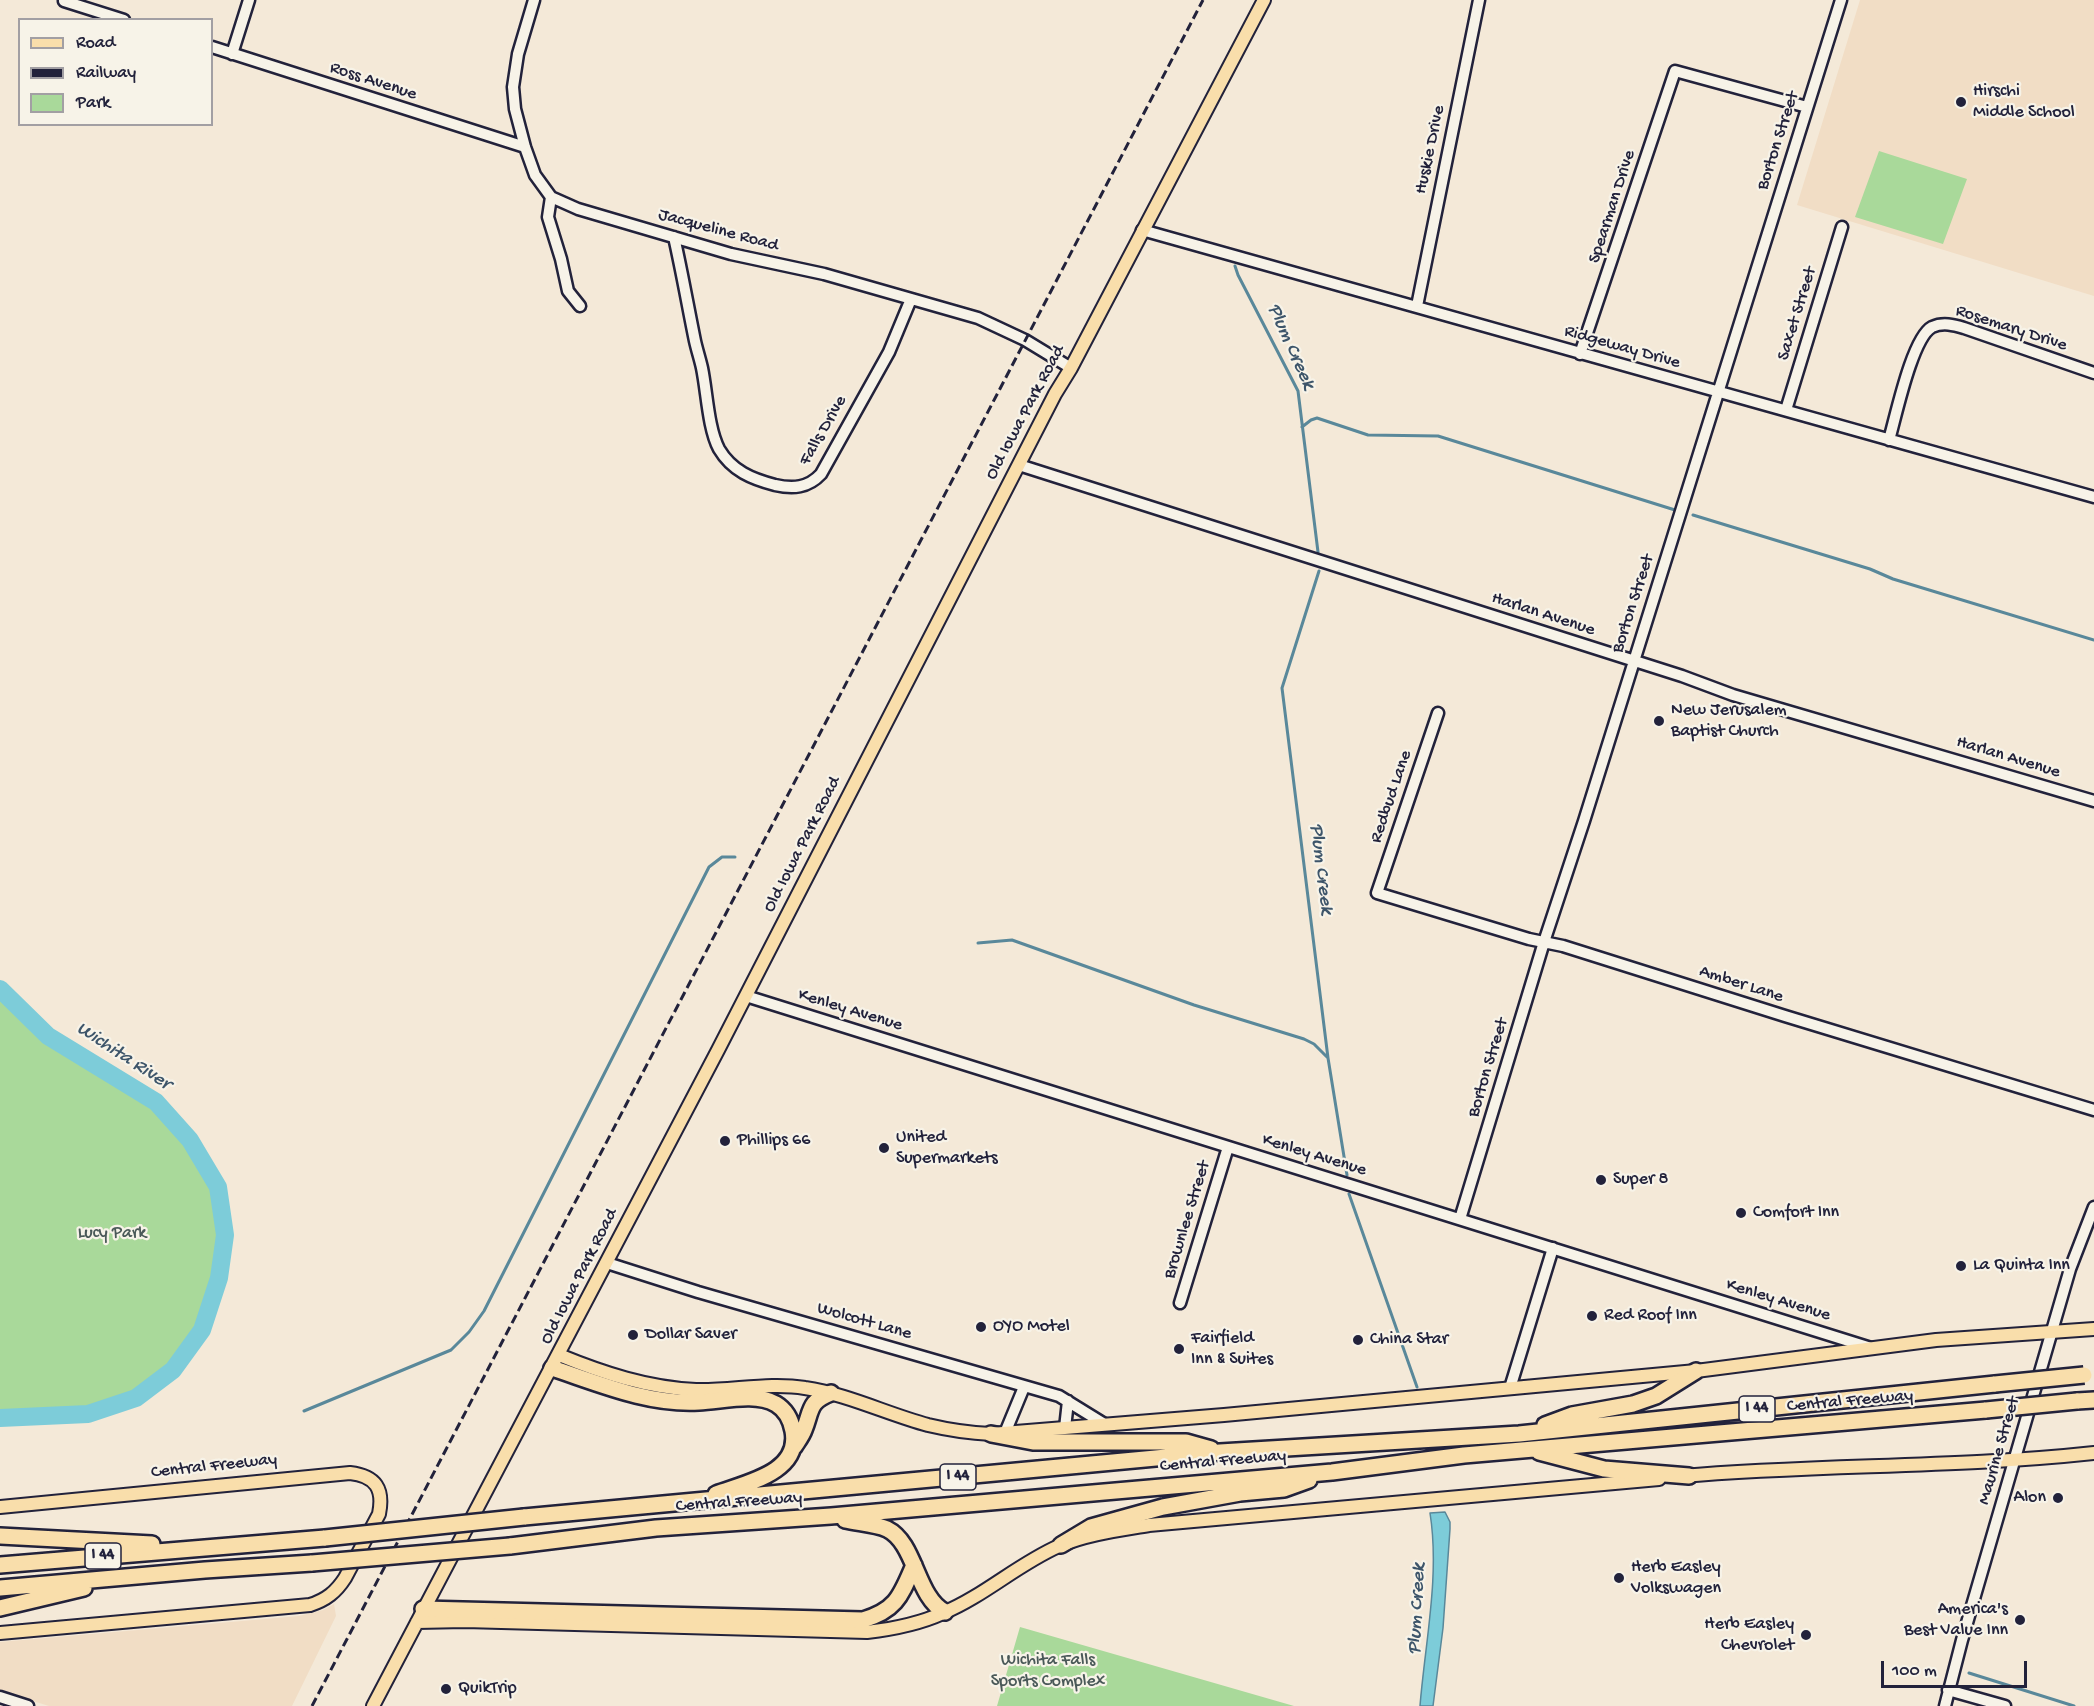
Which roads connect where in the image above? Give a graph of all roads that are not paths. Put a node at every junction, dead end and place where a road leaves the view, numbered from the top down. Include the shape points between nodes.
1 (249, 0) edge
2 (534, 0) edge
3 (1264, 0) edge
4 (1479, 0) edge
5 (1841, 0) edge
6 (64, 1) edge
7 (118, 18) edge
8 (213, 47) edge
9 (232, 54) junction
10 (1807, 107) junction
11 (525, 147) junction
12 (551, 197) junction
13 (1842, 227) dead end
14 (1142, 230) junction
15 (674, 237) junction
16 (911, 299) junction
17 (580, 306) dead end
18 (1417, 306) junction
19 (1580, 354) junction
20 (1071, 368) junction
21 (2094, 373) edge
22 (1718, 392) junction
23 (1786, 410) junction
24 (1889, 440) junction
25 (1019, 465) junction
26 (2094, 497) edge
27 (1634, 661) junction
28 (1438, 712) dead end
29 (2094, 801) edge
30 (1377, 893) joint
31 (1544, 942) junction
32 (746, 996) junction
33 (2094, 1110) edge
34 (1228, 1147) junction
35 (2094, 1207) edge
36 (1460, 1219) junction
37 (1553, 1248) junction
38 (607, 1263) junction
39 (1180, 1303) dead end
40 (2094, 1329) edge
41 (2052, 1331) junction
42 (1873, 1348) junction
43 (556, 1361) junction
44 (1696, 1371) junction
45 (2089, 1375) edge
46 (1024, 1387) junction
47 (1510, 1388) junction
48 (831, 1393) junction
49 (2094, 1400) edge
50 (1068, 1401) junction
51 (1106, 1425) junction
52 (1065, 1428) junction
53 (998, 1434) junction
54 (1520, 1434) junction
55 (1527, 1449) junction
56 (1220, 1452) junction
57 (791, 1453) junction
58 (2094, 1453) edge
59 (2014, 1461) junction
60 (1332, 1472) junction
61 (1689, 1476) junction
62 (696, 1501) junction
63 (0, 1507) edge
64 (831, 1516) junction
65 (0, 1536) edge
66 (1060, 1545) junction
67 (206, 1547) junction
68 (0, 1565) edge
69 (914, 1565) junction
70 (136, 1576) junction
71 (0, 1588) edge
72 (0, 1608) edge
73 (945, 1612) junction
74 (420, 1616) junction
75 (0, 1634) edge
76 (1948, 1690) junction
77 (0, 1697) edge
78 (28, 1706) edge
79 (373, 1706) edge
80 (1945, 1706) edge
81 (2005, 1706) edge

1 - 9 street
2 - 11 street via 513,87
3 - 14 main road, Old Iowa Park Road
4 - 18 street, Huskie Drive
5 - 10 street, Borton Street
6 - 7 street
8 - 9 street, Ross Avenue
9 - 11 street, Ross Avenue
10 - 19 street, Spearman Drive via 1675,71
10 - 22 street, Borton Street
11 - 12 street via 535,175
12 - 15 street, Jacqueline Road via 578,209
12 - 17 street via 548,217 568,291
13 - 23 street, Saxet Street
14 - 18 street, Ridgeway Drive
14 - 20 main road, Old Iowa Park Road
15 - 16 street, Jacqueline Road
15 - 16 street, Falls Drive via 718,448 732,466 763,482 803,487 821,474 889,352
16 - 20 street, Jacqueline Road via 995,324
18 - 19 street, Ridgeway Drive
19 - 22 street, Ridgeway Drive
20 - 25 main road, Old Iowa Park Road
21 - 24 street, Rosemary Drive via 1964,328 1943,324 1932,327 1918,342
22 - 23 street, Ridgeway Drive
22 - 27 street, Borton Street
23 - 24 street, Ridgeway Drive
24 - 26 street, Ridgeway Drive
25 - 27 street, Harlan Avenue
25 - 32 main road, Old Iowa Park Road
27 - 29 street, Harlan Avenue via 1733,695
27 - 31 street, Borton Street
28 - 30 street, Redbud Lane
30 - 31 street, Amber Lane
31 - 33 street, Amber Lane
31 - 36 street, Borton Street
32 - 34 street, Kenley Avenue
32 - 38 main road, Old Iowa Park Road
34 - 36 street, Kenley Avenue
34 - 39 street, Brownlee Street
35 - 41 street, Maurine Street
36 - 37 street, Kenley Avenue
37 - 42 street, Kenley Avenue
37 - 47 street
38 - 43 main road, Old Iowa Park Road
38 - 46 street, Wolcott Lane
40 - 41 main road
41 - 42 main road
41 - 59 street, Maurine Street
42 - 44 main road
43 - 48 main road via 677,1389 788,1386
43 - 57 highway via 618,1390 673,1402 754,1398 777,1404 789,1418 794,1438
43 - 74 main road, Old Iowa Park Road
44 - 47 main road
44 - 54 highway via 1656,1396 1572,1415
45 - 54 highway, Central Freeway / I 44, bridge
46 - 50 street, Wolcott Lane
46 - 53 street
47 - 51 main road
48 - 53 main road via 927,1424 962,1432
48 - 57 highway via 812,1405 804,1431
49 - 55 highway, Central Freeway / I 44, bridge
50 - 51 street, Wolcott Lane
50 - 52 street
51 - 52 main road
52 - 53 main road
53 - 56 highway via 1033,1442 1186,1442
54 - 56 highway, Central Freeway / I 44
55 - 60 highway, Central Freeway / I 44
55 - 61 highway via 1604,1469
56 - 62 highway, Central Freeway / I 44
57 - 62 highway via 768,1475
58 - 59 main road
59 - 61 main road
59 - 76 street, Maurine Street
60 - 64 highway, Central Freeway / I 44
60 - 66 highway via 1284,1489 1163,1507 1091,1527
61 - 66 main road via 1149,1525
62 - 67 highway, Central Freeway / I 44, bridge
63 - 75 main road, Central Freeway via 350,1473 371,1479 381,1496 379,1515 345,1578 322,1601
64 - 69 highway via 888,1530 900,1540
64 - 70 highway, Central Freeway / I 44, bridge via 656,1528 510,1546
65 - 67 highway
66 - 73 main road
67 - 68 highway, Central Freeway / I 44
69 - 73 highway via 932,1602
69 - 74 highway via 900,1598 890,1609 863,1620
70 - 71 highway, Central Freeway / I 44
70 - 72 highway
73 - 74 main road via 896,1628 867,1632 465,1621
74 - 79 main road, Old Iowa Park Road
76 - 80 street, Maurine Street
76 - 81 street
77 - 78 street

